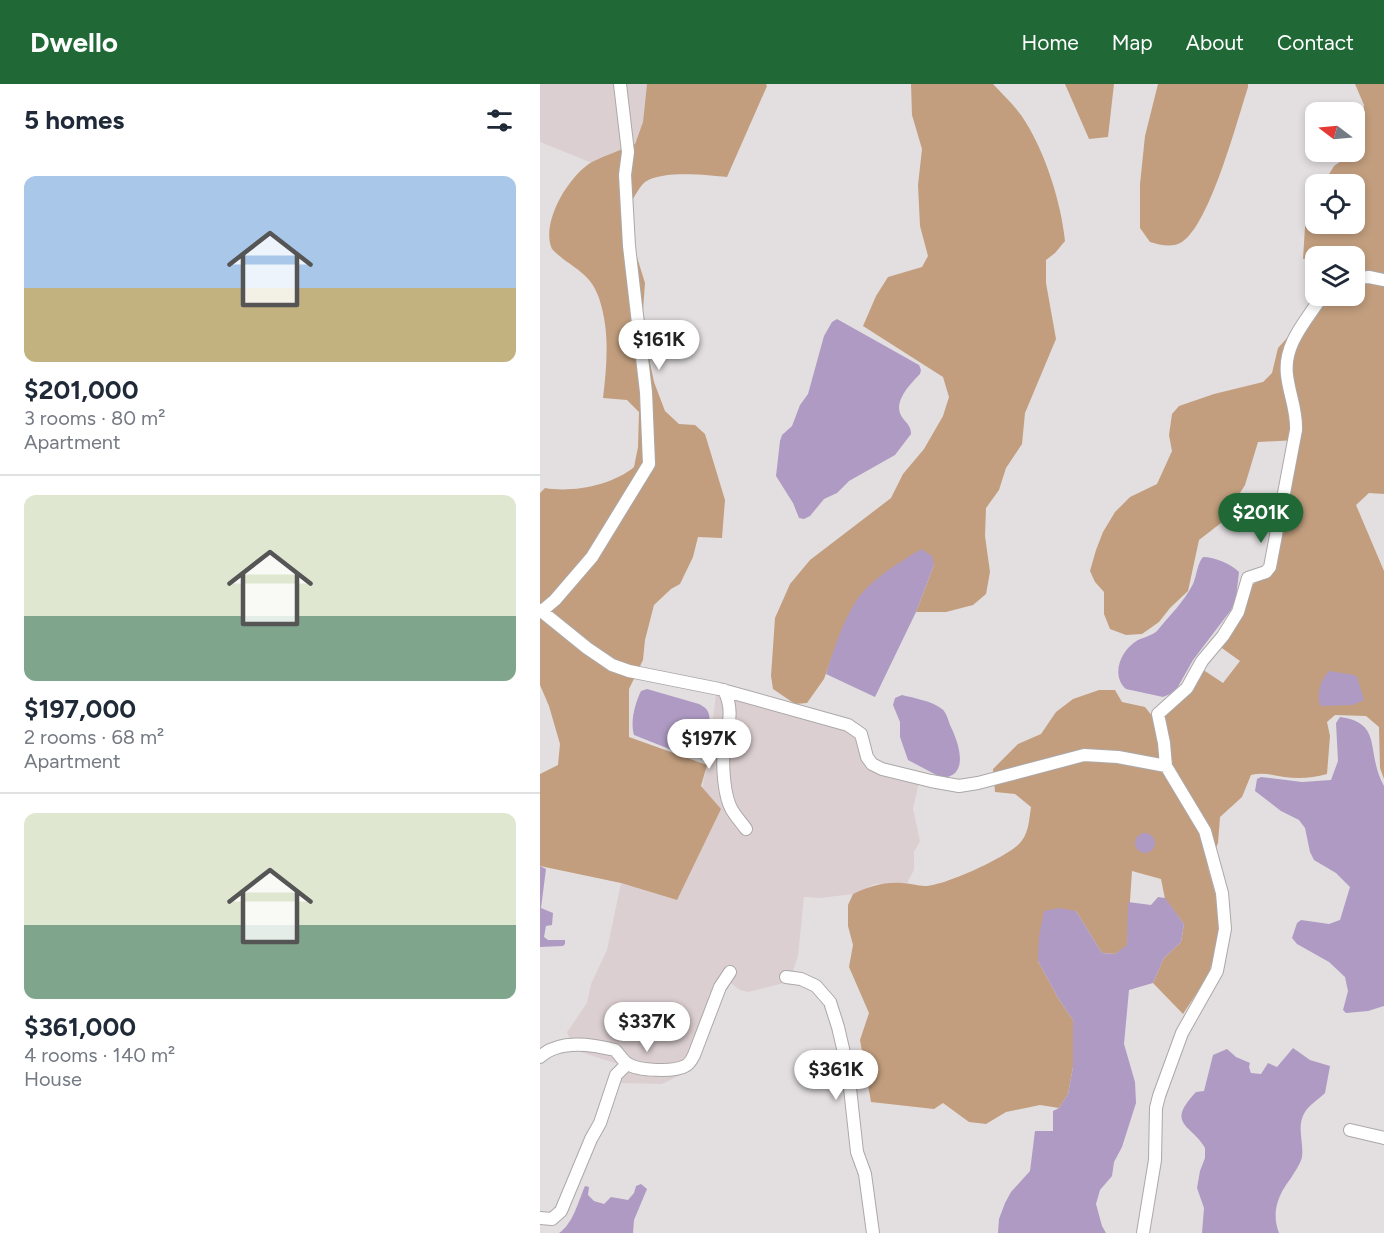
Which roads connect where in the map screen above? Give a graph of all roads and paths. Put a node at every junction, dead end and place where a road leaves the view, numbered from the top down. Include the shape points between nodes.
1 (620, 84) edge
2 (1365, 277) edge
3 (1384, 280) edge
4 (1315, 306) edge
5 (541, 611) edge
6 (724, 690) junction
7 (1166, 766) junction
8 (746, 829) dead end
9 (730, 972) dead end
10 (786, 977) dead end
11 (540, 1057) edge
12 (627, 1064) junction
13 (1350, 1130) dead end
14 (1384, 1138) edge
15 (540, 1218) edge
16 (873, 1233) edge
17 (1143, 1233) edge

1 - 5 street via 628,152 625,175 629,246 646,392 649,464 591,557
2 - 3 street
4 - 7 street via 1292,342 1287,359 1296,430 1270,567 1248,578 1238,612 1227,629 1186,688 1158,714
5 - 6 street via 612,665
6 - 7 street via 848,724 861,734 872,765 949,785 968,785 1084,755
6 - 8 street via 730,702 724,778 730,808
7 - 17 street via 1205,831 1222,893 1225,929 1217,971 1182,1032 1159,1096 1155,1160
9 - 12 street via 720,987 689,1064 673,1070
10 - 16 street via 816,986 830,1002 848,1070 857,1152 865,1174
11 - 12 street via 558,1046 580,1046 615,1050
12 - 15 street via 616,1075 600,1124 561,1211 552,1219
13 - 14 street

